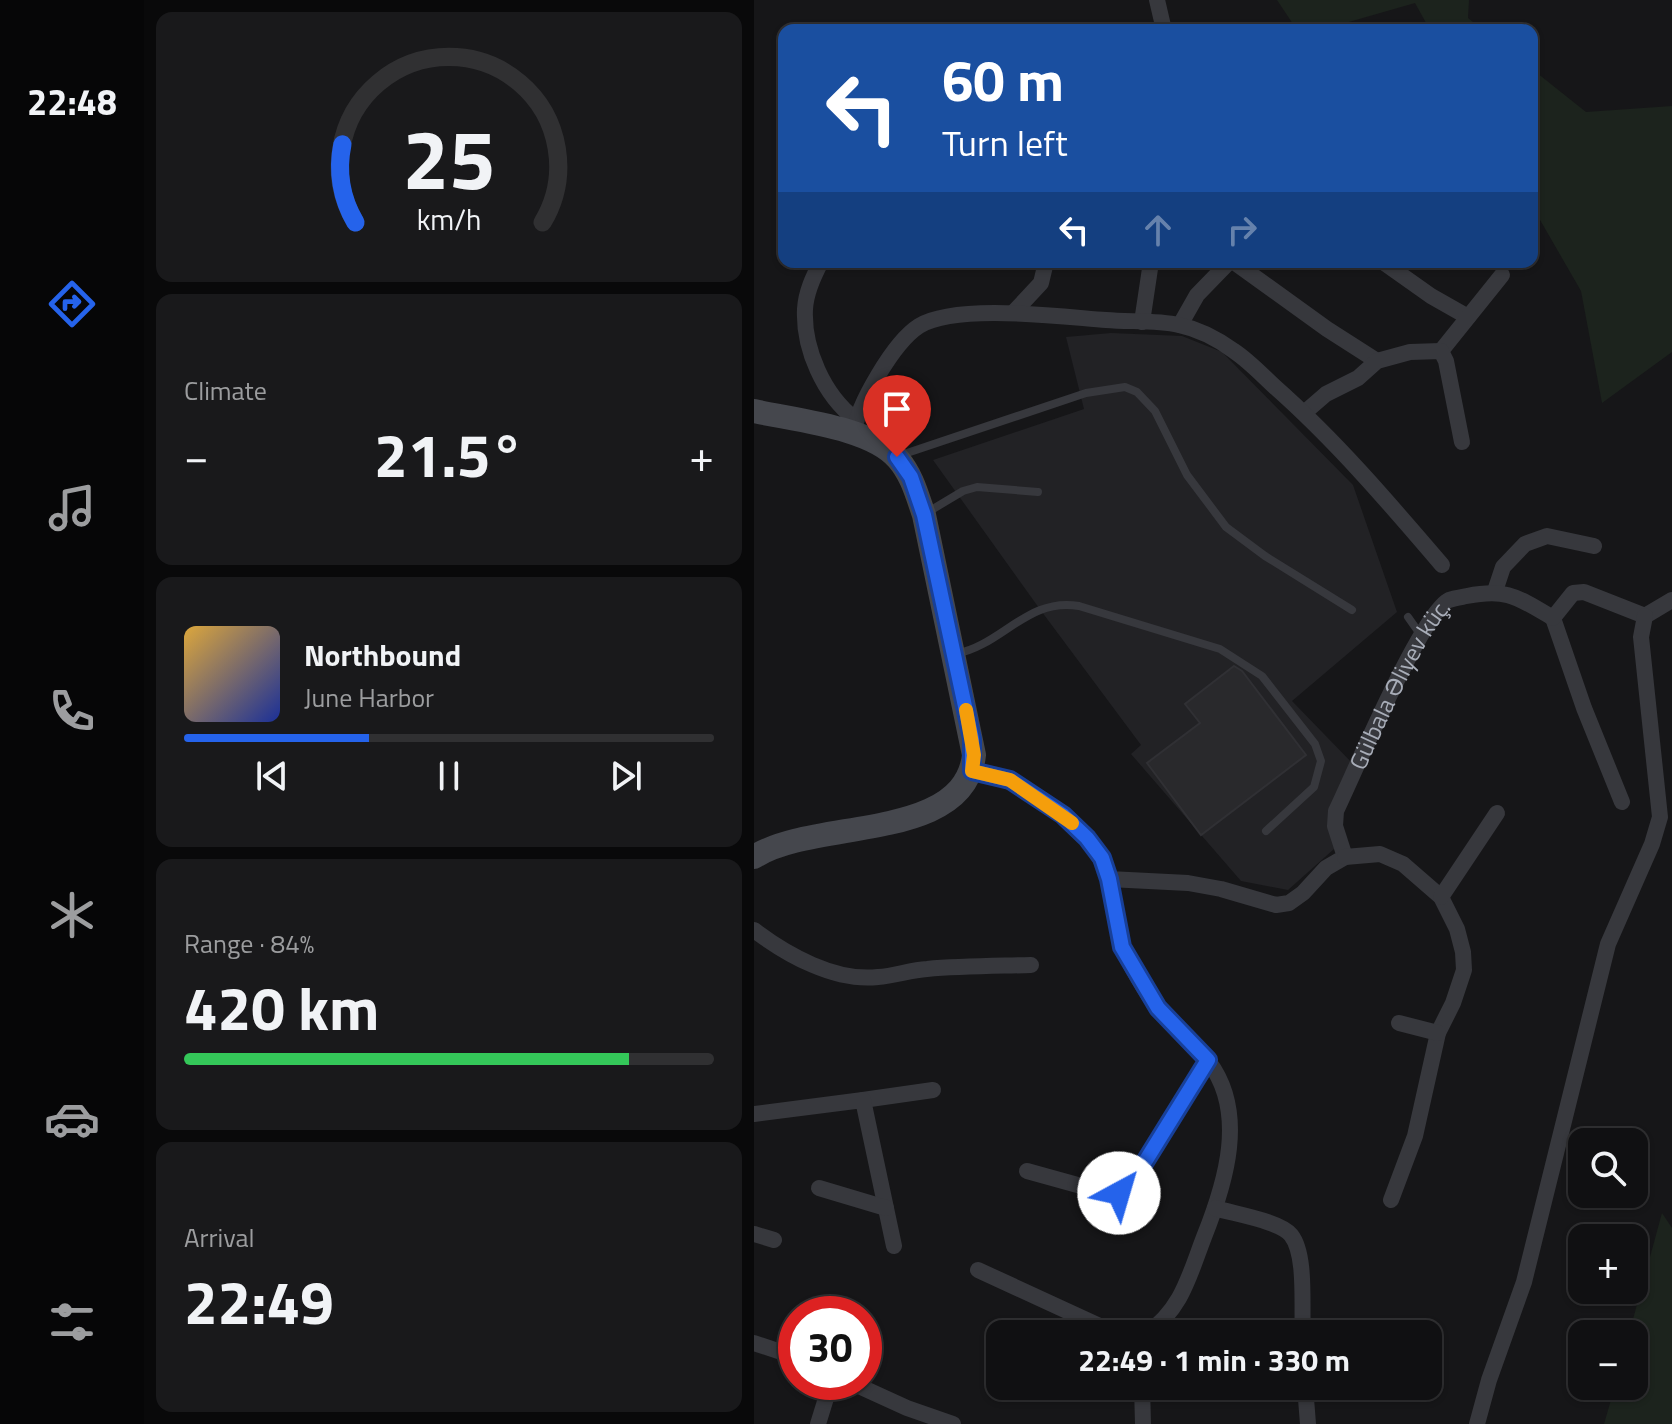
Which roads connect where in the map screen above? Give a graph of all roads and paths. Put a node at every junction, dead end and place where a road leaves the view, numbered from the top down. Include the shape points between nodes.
1 (1157, 0) edge
2 (1163, 24) edge
3 (818, 268) edge
4 (1045, 268) edge
5 (1150, 268) edge
6 (1226, 268) edge
7 (1241, 268) edge
8 (1391, 268) edge
9 (1502, 275) dead end
10 (1013, 313) junction
11 (1468, 317) junction
12 (1142, 322) junction
13 (1180, 325) junction
14 (1441, 351) junction
15 (1377, 361) junction
16 (754, 411) edge
17 (1304, 413) junction
18 (855, 426) junction
19 (1462, 442) dead end
20 (897, 457) junction
21 (1038, 492) dead end
22 (924, 515) junction
23 (1594, 546) dead end
24 (1442, 565) dead end
25 (1495, 591) junction
26 (1672, 600) edge
27 (1352, 610) dead end
28 (1645, 616) junction
29 (1408, 617) dead end
30 (1553, 618) junction
31 (1420, 634) junction
32 (954, 654) junction
33 (972, 771) junction
34 (1622, 802) dead end
35 (1497, 813) dead end
36 (1266, 831) dead end
37 (754, 857) edge
38 (1345, 857) junction
39 (1109, 879) junction
40 (1441, 897) junction
41 (754, 930) edge
42 (1031, 965) dead end
43 (1399, 1023) dead end
44 (1438, 1033) junction
45 (1208, 1060) junction
46 (933, 1090) dead end
47 (863, 1100) junction
48 (754, 1114) edge
49 (1027, 1171) dead end
50 (819, 1188) dead end
51 (1391, 1200) dead end
52 (886, 1208) junction
53 (1215, 1208) junction
54 (754, 1234) edge
55 (774, 1240) dead end
56 (894, 1246) dead end
57 (978, 1270) dead end
58 (1087, 1320) edge
59 (1164, 1320) edge
60 (1302, 1320) edge
61 (754, 1343) edge
62 (778, 1351) edge
63 (882, 1397) edge
64 (825, 1400) edge
65 (1142, 1400) edge
66 (1306, 1400) edge
67 (818, 1424) edge
68 (953, 1424) edge
69 (1143, 1424) edge
70 (1308, 1424) edge
71 (1477, 1424) edge

1 - 2 street
3 - 18 street via 805,310 809,344 820,375
4 - 10 street via 1041,283
5 - 12 street
6 - 13 street via 1197,295
7 - 15 street
8 - 11 street
9 - 11 street
10 - 12 street
10 - 18 street via 944,317 919,326 885,365
11 - 14 street
12 - 13 street
13 - 17 street via 1234,351
14 - 15 street
14 - 19 street
15 - 17 street
16 - 18 street
17 - 24 street
18 - 20 street
20 - 22 street via 911,477
20 - 27 lane via 1086,393 1125,387 1155,411 1187,475 1226,527
21 - 22 lane via 977,487
22 - 32 street
23 - 25 street via 1547,536 1525,544 1503,567
25 - 30 street
25 - 31 street, Gülbala Əliyev küç. via 1449,600
26 - 28 street
28 - 30 street via 1584,592 1573,593
28 - 71 street via 1641,637 1660,817 1608,944 1524,1282
29 - 31 lane
30 - 34 street
31 - 38 street, Gülbala Əliyev küç. via 1336,811
32 - 33 street via 972,739
32 - 36 lane via 984,645 1039,608 1063,603 1220,649 1262,676 1315,744 1321,761 1314,787
33 - 37 street via 951,800 927,812 800,838
33 - 39 street via 1010,780 1063,815 1102,858
35 - 40 street
38 - 39 street via 1289,903 1276,905 1188,883
38 - 40 street via 1380,854 1403,864
39 - 45 street via 1122,947 1158,1008
40 - 44 street via 1457,929 1464,970
41 - 42 street via 827,970 860,977
43 - 44 street
44 - 51 street via 1415,1136
45 - 49 street via 1130,1186 1119,1193
45 - 53 street via 1224,1085 1231,1114 1228,1157
46 - 47 street
47 - 48 street
47 - 52 street
50 - 52 street
52 - 56 street
53 - 59 street via 1178,1303
53 - 60 street via 1291,1234 1300,1266
54 - 55 street
57 - 58 street
61 - 62 street
63 - 68 street
64 - 67 street
65 - 69 street
66 - 70 street

